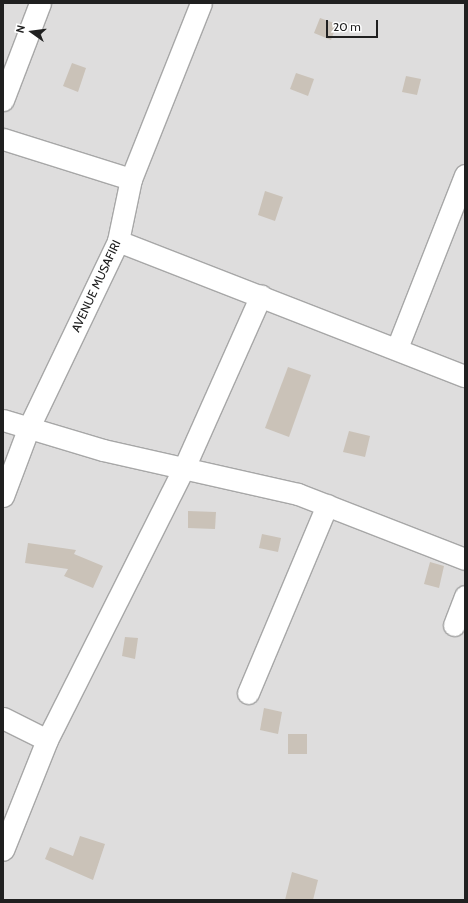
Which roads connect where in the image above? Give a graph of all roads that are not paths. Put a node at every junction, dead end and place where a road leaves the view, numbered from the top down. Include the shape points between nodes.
1 (40, 3) edge
2 (201, 3) edge
3 (3, 100) edge
4 (3, 139) edge
5 (465, 175) edge
6 (131, 179) junction
7 (118, 241) junction
8 (261, 295) junction
9 (397, 348) junction
10 (465, 376) edge
11 (3, 420) edge
12 (29, 427) junction
13 (184, 468) junction
14 (3, 496) edge
15 (327, 506) junction
16 (465, 559) edge
17 (465, 596) edge
18 (454, 625) dead end
19 (248, 693) dead end
20 (3, 718) edge
21 (47, 740) junction
22 (3, 850) edge

1 - 3 street
2 - 6 street, AVENUE MUSAFIRI
4 - 6 street
5 - 9 street
6 - 7 street, AVENUE MUSAFIRI
7 - 8 street
7 - 12 street, AVENUE MUSAFIRI
8 - 9 street
8 - 13 street
9 - 10 street
11 - 12 street
12 - 13 street via 103,450
12 - 14 street, AVENUE MUSAFIRI
13 - 15 street via 298,494
13 - 21 street
15 - 16 street
15 - 19 street
17 - 18 street
20 - 21 street
21 - 22 street

